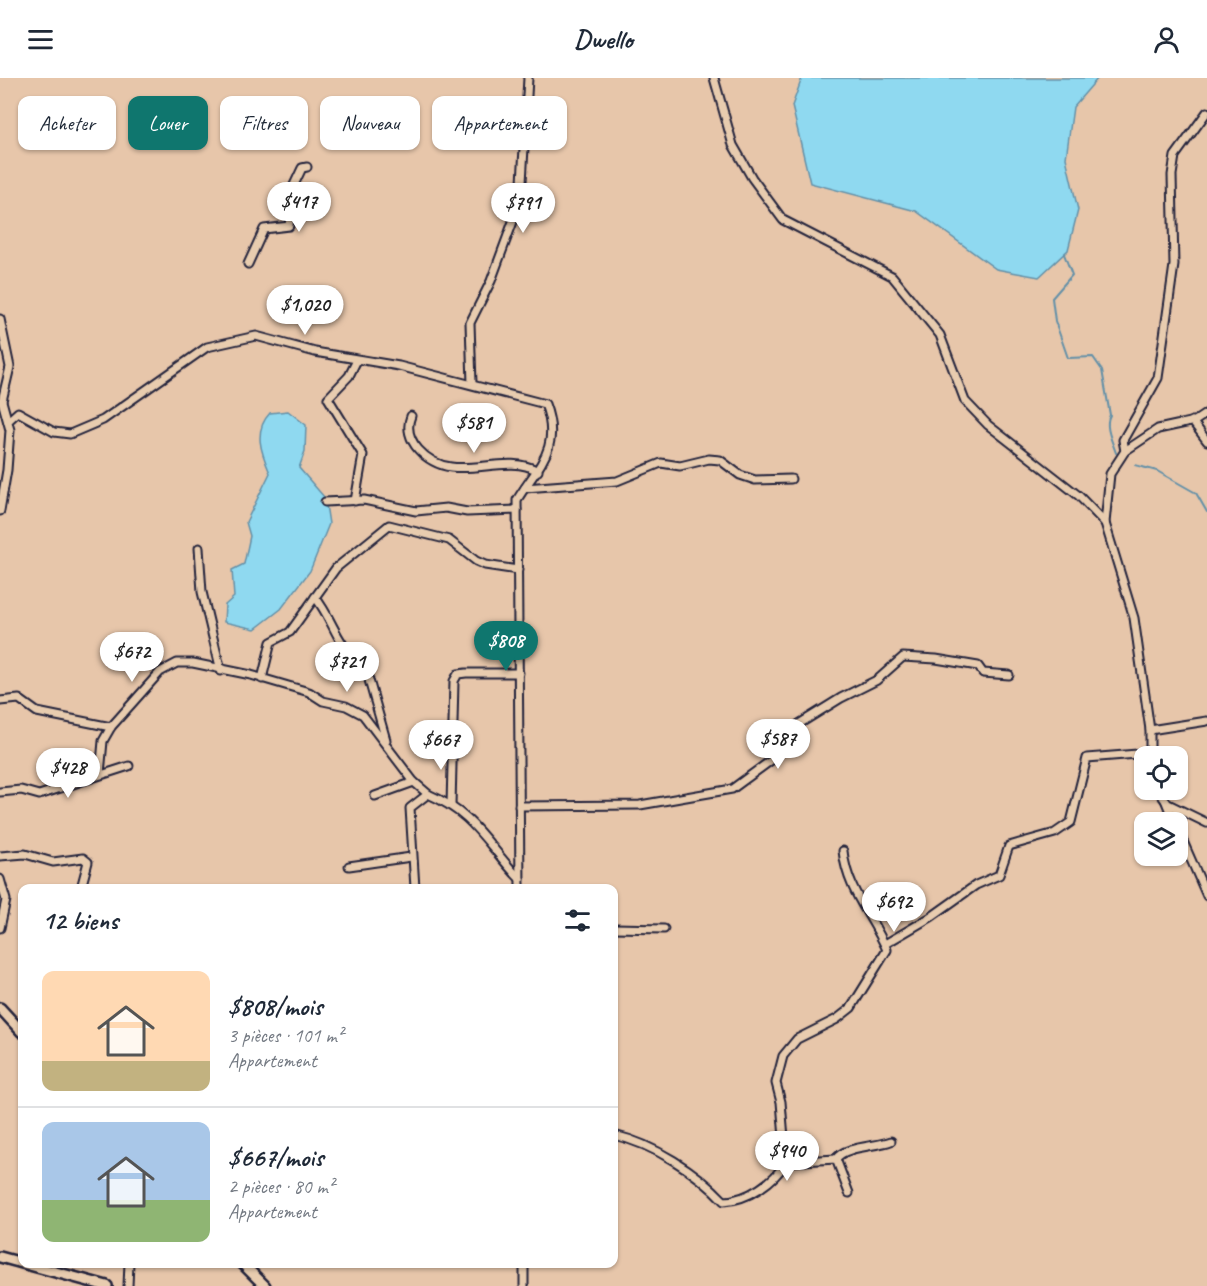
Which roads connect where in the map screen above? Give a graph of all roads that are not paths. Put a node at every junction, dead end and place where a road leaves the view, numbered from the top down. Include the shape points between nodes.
1 (528, 78) edge
2 (714, 78) edge
3 (1207, 112) edge
4 (307, 166) dead end
5 (248, 264) dead end
6 (0, 319) edge
7 (357, 360) junction
8 (472, 384) junction
9 (1207, 413) edge
10 (411, 416) dead end
11 (8, 421) junction
12 (1192, 421) junction
13 (1207, 441) edge
14 (1125, 452) junction
15 (538, 471) junction
16 (790, 479) dead end
17 (525, 488) junction
18 (355, 501) junction
19 (325, 502) dead end
20 (0, 510) edge
21 (518, 510) junction
22 (1105, 523) junction
23 (199, 548) dead end
24 (518, 570) junction
25 (315, 597) junction
26 (221, 671) junction
27 (519, 673) junction
28 (1009, 675) dead end
29 (262, 679) junction
30 (0, 701) edge
31 (1207, 721) edge
32 (111, 727) junction
33 (1150, 730) junction
34 (388, 745) junction
35 (1150, 746) edge
36 (1134, 756) edge
37 (129, 766) dead end
38 (100, 774) junction
39 (414, 782) junction
40 (0, 792) edge
41 (428, 794) junction
42 (375, 796) dead end
43 (1166, 801) joint
44 (452, 806) junction
45 (519, 806) junction
46 (1170, 812) edge
47 (1207, 823) edge
48 (843, 851) dead end
49 (1188, 853) edge
50 (0, 856) edge
51 (411, 857) junction
52 (349, 866) dead end
53 (0, 879) edge
54 (520, 879) junction
55 (82, 884) edge
56 (414, 884) edge
57 (520, 884) edge
58 (1207, 896) edge
59 (0, 928) edge
60 (618, 928) edge
61 (664, 930) dead end
62 (885, 944) junction
63 (0, 1008) edge
64 (18, 1028) edge
65 (618, 1136) edge
66 (891, 1141) dead end
67 (836, 1160) junction
68 (786, 1162) junction
69 (849, 1193) dead end
70 (0, 1257) edge
71 (18, 1262) edge
72 (41, 1268) edge
73 (129, 1268) edge
74 (247, 1268) edge
75 (524, 1268) edge
76 (107, 1286) edge
77 (128, 1286) edge
78 (265, 1286) edge
79 (524, 1286) edge

1 - 8 street via 521,200 491,281 470,323
2 - 22 street via 733,145 783,220 892,276 940,335 965,402 988,425 1079,496
3 - 14 street via 1175,156 1174,265 1158,378 1123,440
4 - 5 street via 302,168 293,187 289,226 264,229
6 - 11 street via 10,367 2,401
7 - 8 street
7 - 11 street via 248,337 207,347 104,420 70,434 54,432 18,412
7 - 18 street via 349,376 328,398 363,455
8 - 15 street via 545,404 549,415 548,453
9 - 12 street
10 - 15 street via 408,433 412,442 435,461 450,467 526,464
11 - 20 street via 7,470
12 - 13 street
12 - 14 street via 1158,429
14 - 22 street via 1110,474
15 - 17 street
16 - 17 street via 756,480 740,475 720,460 709,459 680,466 661,463 603,483
17 - 21 street via 518,500
18 - 19 street
18 - 21 street via 416,511
21 - 24 street
22 - 33 street via 1134,618
23 - 26 street via 202,592
24 - 25 street via 485,565 449,540 389,525 336,568
24 - 27 street
25 - 29 street via 290,632 271,642
25 - 34 street via 325,609 334,635 354,659 363,659
26 - 29 street
26 - 32 street via 177,663 160,672
27 - 44 street via 466,673 454,681
27 - 45 street
28 - 45 street via 983,673 978,666 903,657 877,680 799,724 777,756 732,789 640,805
29 - 34 street via 346,706 363,715
30 - 32 street via 19,699 37,712
31 - 33 street
32 - 38 street via 103,741
33 - 35 street
34 - 39 street
36 - 62 street via 1087,758 1071,822 1055,833 1009,846 999,875 976,885
37 - 38 street
38 - 40 street via 39,795 21,790
39 - 41 street
39 - 42 street
41 - 44 street
41 - 51 street via 411,808
43 - 46 street
43 - 47 street
44 - 54 street via 486,835
45 - 54 street
48 - 62 street via 852,890
49 - 58 street
50 - 55 street via 25,854 52,862 82,858 88,862
51 - 52 street
51 - 56 street
53 - 59 street via 6,900
54 - 57 street
60 - 61 street
62 - 68 street via 888,950 851,1008 797,1039 783,1056 776,1083
63 - 64 main road
65 - 68 street via 649,1148 724,1201 760,1188
66 - 67 street via 873,1148 859,1147 839,1154
67 - 68 street
67 - 69 street
70 - 71 main road
72 - 76 main road
73 - 77 street
74 - 78 main road
75 - 79 street

